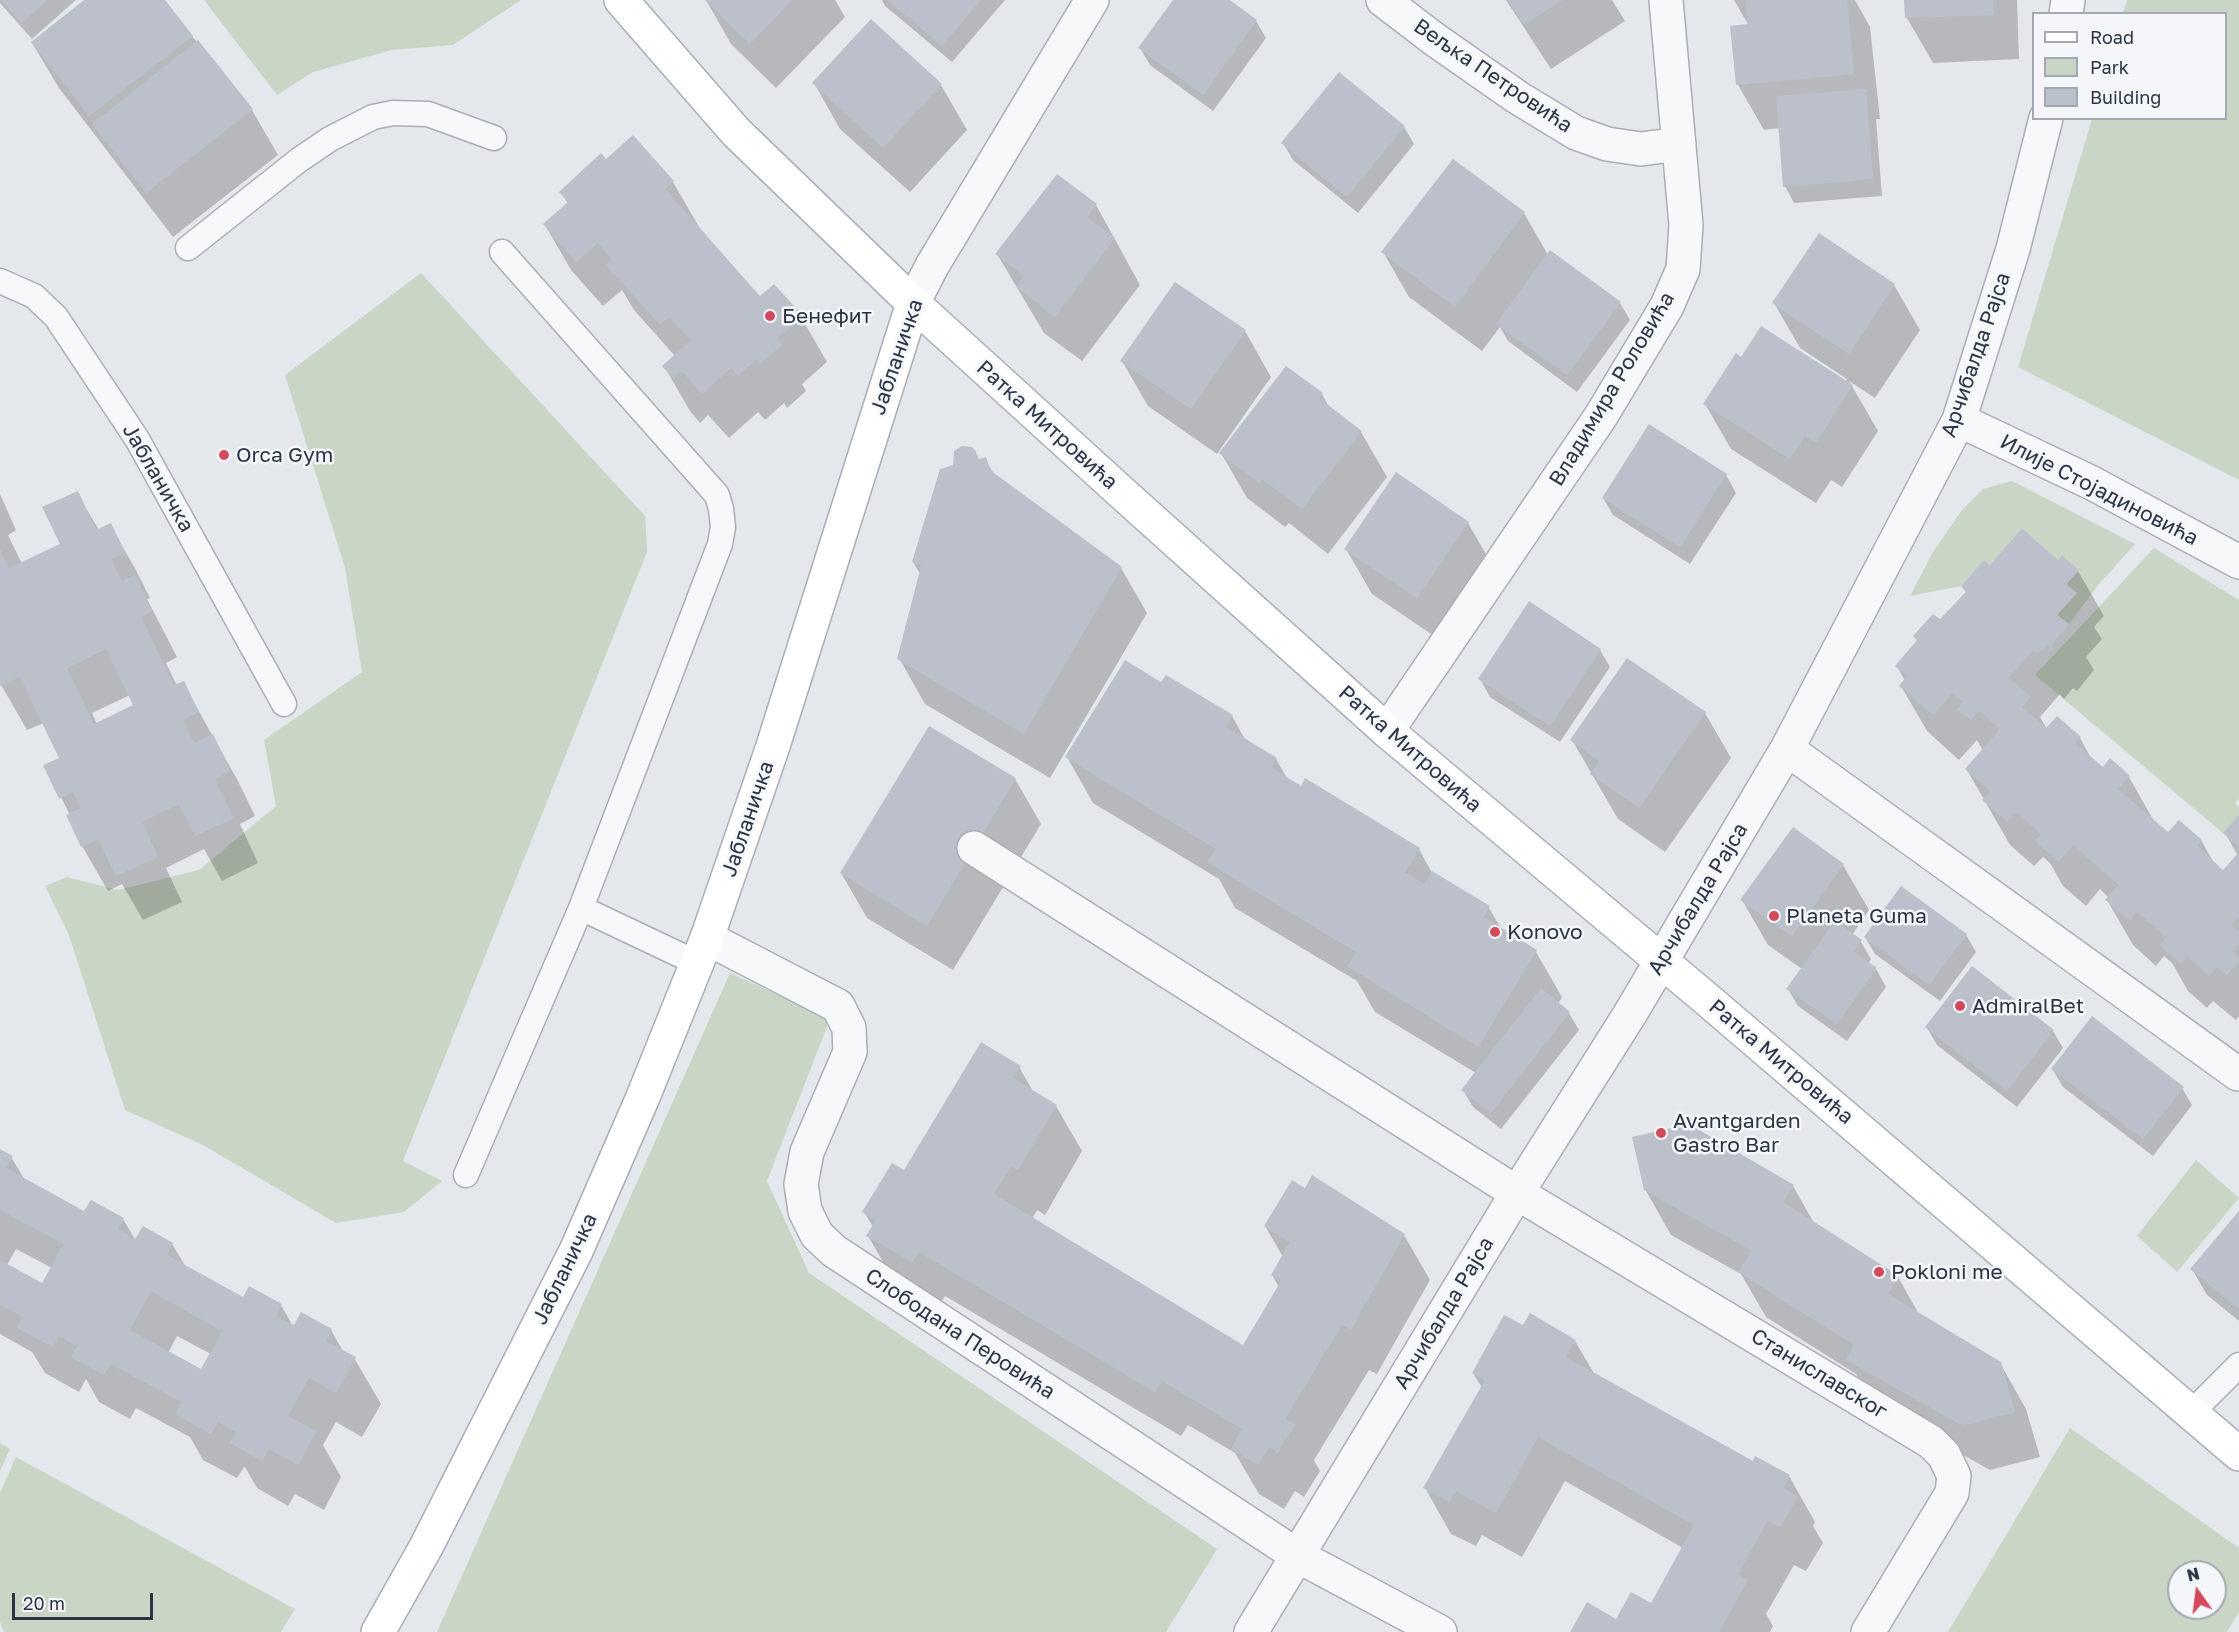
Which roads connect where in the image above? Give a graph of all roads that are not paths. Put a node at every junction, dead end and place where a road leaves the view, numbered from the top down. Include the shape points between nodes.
1 (621, 0) edge
2 (1092, 0) edge
3 (1383, 0) edge
4 (1666, 0) edge
5 (2045, 120) edge
6 (494, 138) dead end
7 (1679, 144) junction
8 (188, 248) dead end
9 (502, 252) dead end
10 (0, 281) edge
11 (913, 303) junction
12 (1959, 420) junction
13 (2239, 562) edge
14 (284, 704) dead end
15 (1387, 731) junction
16 (1787, 748) junction
17 (974, 848) dead end
18 (581, 908) junction
19 (702, 950) junction
20 (1660, 961) junction
21 (2238, 1073) edge
22 (466, 1175) dead end
23 (1517, 1193) junction
24 (2239, 1365) edge
25 (2191, 1413) junction
26 (2239, 1454) edge
27 (1298, 1556) junction
28 (378, 1632) edge
29 (1251, 1632) edge
30 (1440, 1632) edge
31 (1868, 1632) edge

1 - 11 main road, Ратка Митровића via 736,132
2 - 11 street, Јабланичка
3 - 7 street, Вељка Петровића via 1517,97 1576,133 1607,144 1641,149
4 - 7 street, Владимира Роловића
5 - 12 street, Арчибалда Рајса via 2013,249
6 - 8 lane via 428,114 393,112 372,117 299,160
7 - 15 street, Владимира Роловића via 1686,225 1683,269 1667,306 1601,416
9 - 18 lane via 717,495 722,518 720,544
10 - 14 lane, Јабланичка via 34,296 56,317 137,439
11 - 15 main road, Ратка Митровића
11 - 19 main road, Јабланичка via 773,746
12 - 13 street, Илије Стојадиновића via 2092,483
12 - 16 street, Арчибалда Рајса
15 - 20 main road, Ратка Митровића
16 - 20 street, Арчибалда Рајса
16 - 21 street
17 - 23 street, Станиславског
18 - 19 lane
18 - 22 lane
19 - 27 street, Слободана Перовића via 838,1006 849,1028 850,1052 807,1152 801,1184 805,1210 817,1235 844,1257
19 - 28 main road, Јабланичка via 644,1097 576,1251
20 - 23 street, Арчибалда Рајса
20 - 25 main road, Ратка Митровића
23 - 27 street, Арчибалда Рајса
23 - 31 street, Станиславског via 1931,1442 1944,1455 1954,1476 1952,1493
24 - 25 lane
25 - 26 main road, Ратка Митровића
27 - 29 street, Арчибалда Рајса
27 - 30 street, Слободана Перовића

